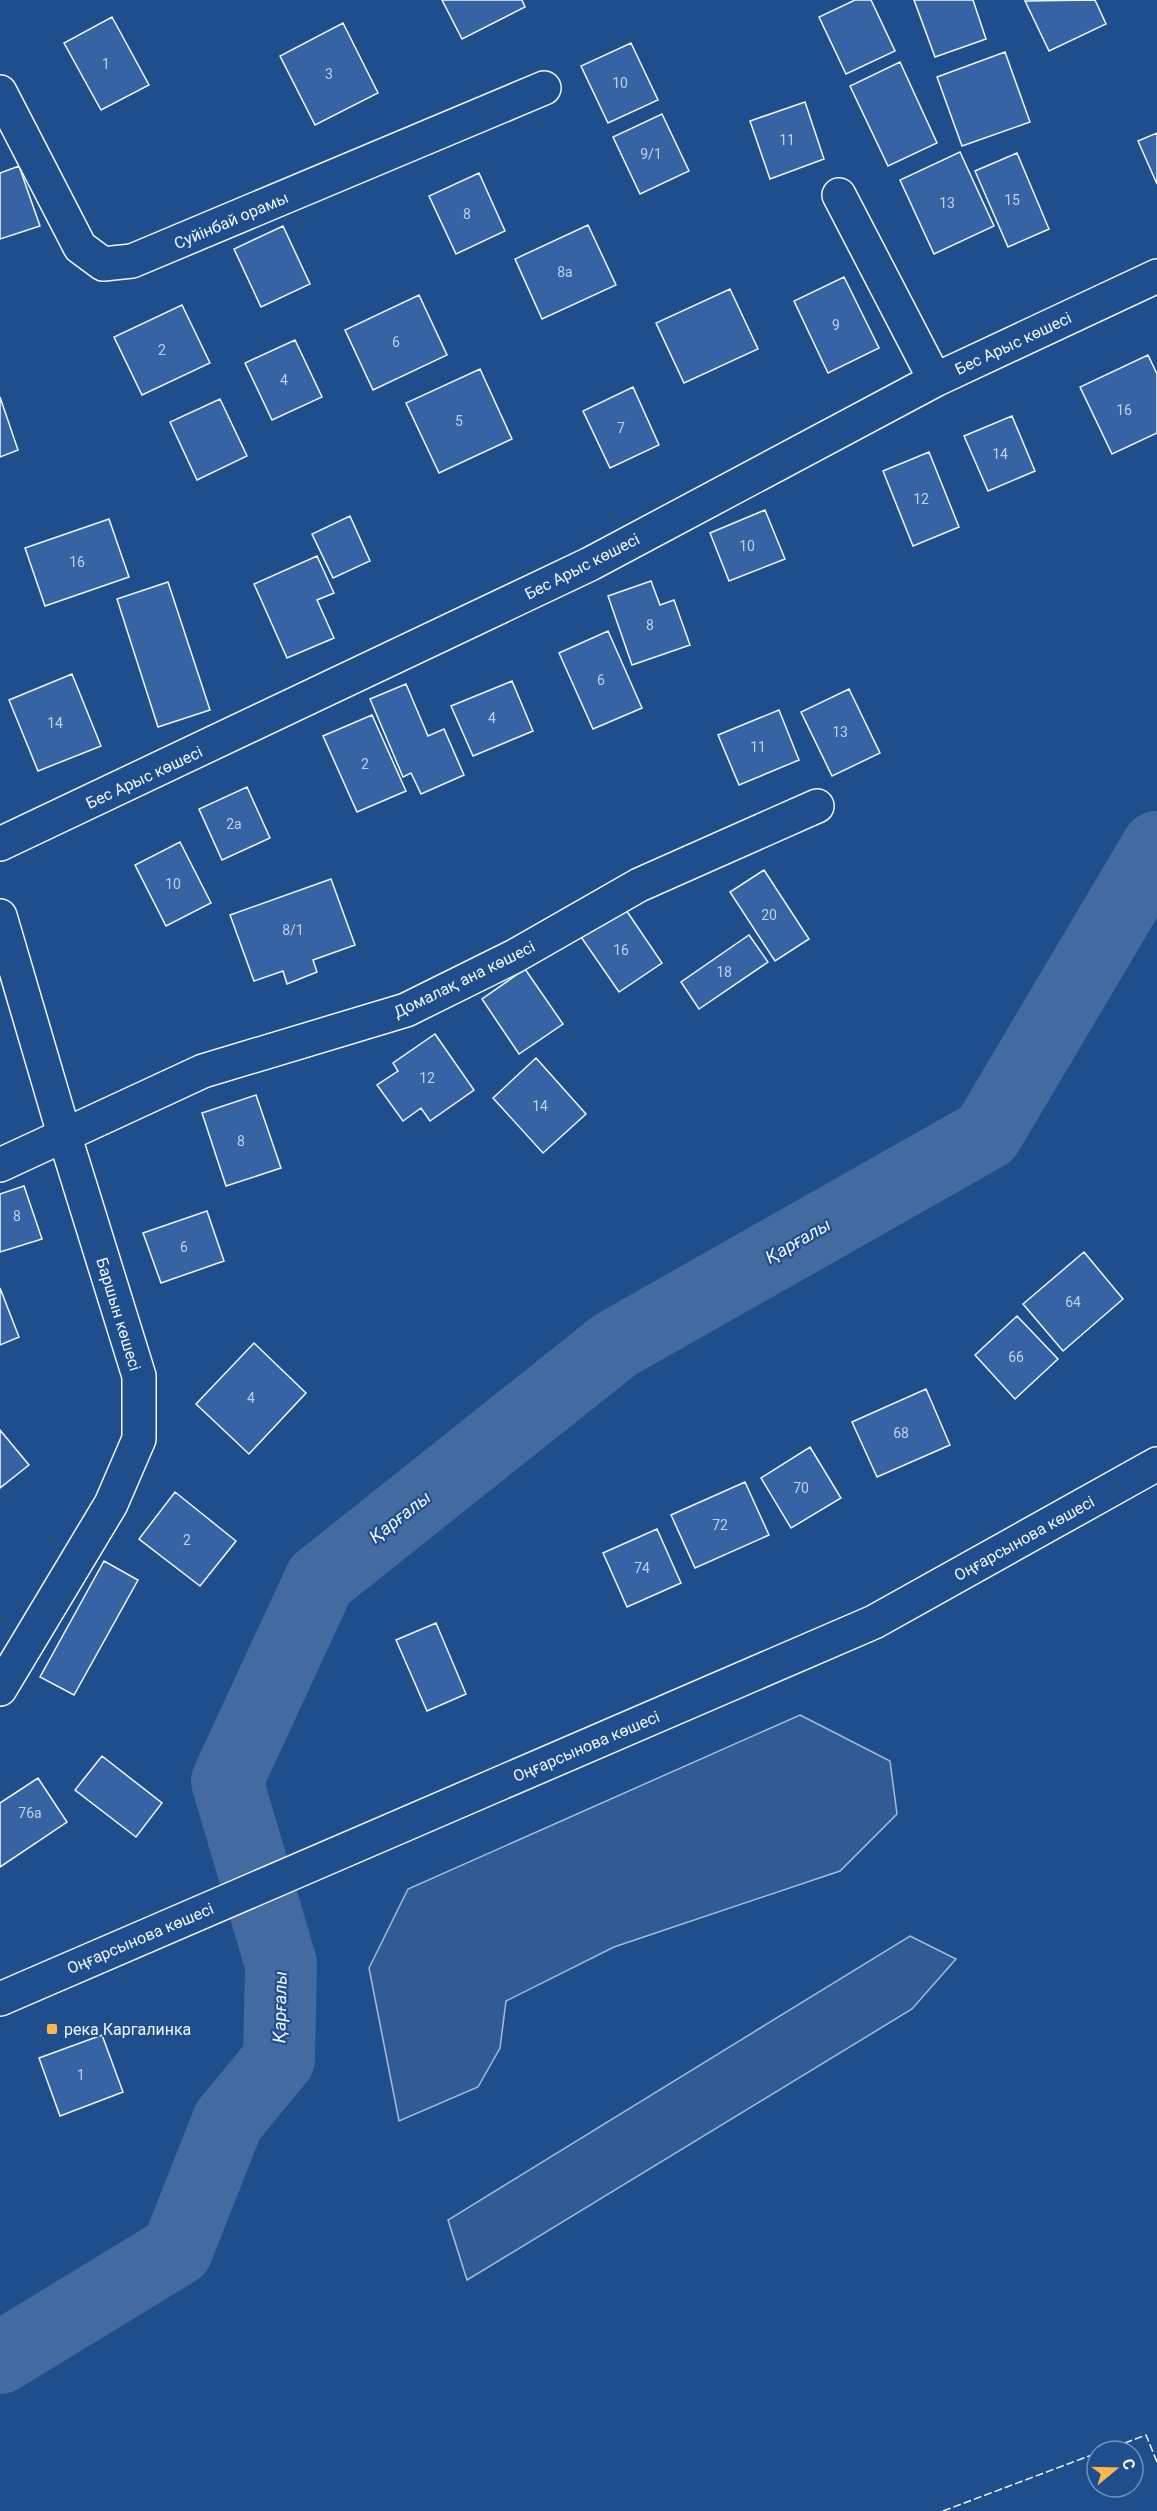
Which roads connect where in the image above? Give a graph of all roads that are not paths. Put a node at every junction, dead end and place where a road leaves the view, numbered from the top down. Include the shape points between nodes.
1 (544, 88) dead end
2 (0, 92) edge
3 (839, 195) dead end
4 (1157, 276) edge
5 (935, 380) junction
6 (817, 806) dead end
7 (0, 844) edge
8 (0, 916) edge
9 (64, 1134) junction
10 (0, 1165) edge
11 (1157, 1464) edge
12 (0, 1689) edge
13 (0, 1999) edge

1 - 2 street, Суйінбай орамы via 132,261 103,264 80,247
3 - 5 street
4 - 5 street, Бес Арыс көшесі
5 - 7 street, Бес Арыс көшесі via 590,564
6 - 9 street, Домалақ ана көшесі via 639,885 515,956 406,1010 203,1071
8 - 9 street, Баршын көшесі
9 - 10 street, Домалақ ана көшесі
9 - 12 street, Баршын көшесі via 139,1376 139,1439 111,1504
11 - 13 street, Оңғарсынова көшесі via 873,1622

